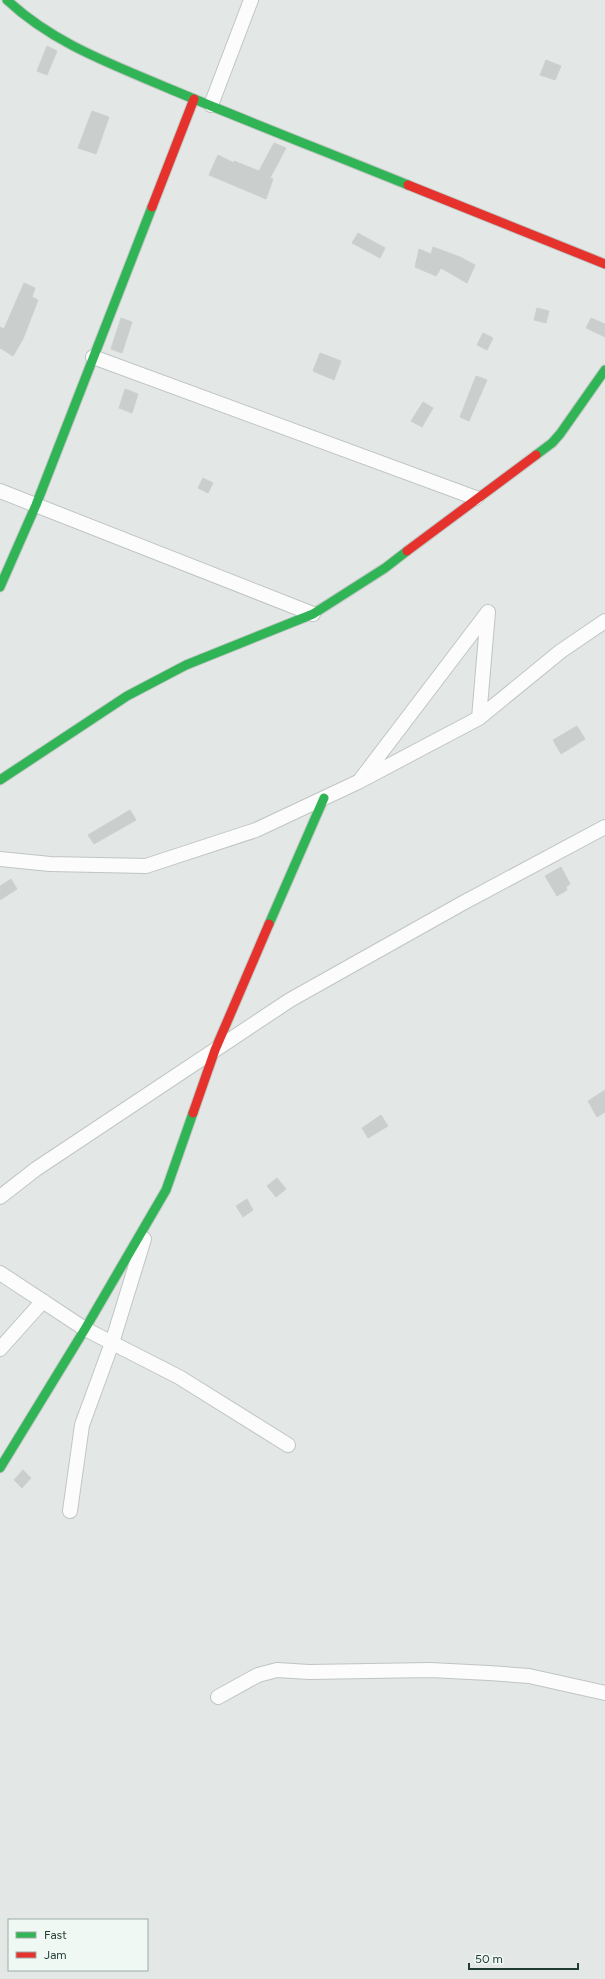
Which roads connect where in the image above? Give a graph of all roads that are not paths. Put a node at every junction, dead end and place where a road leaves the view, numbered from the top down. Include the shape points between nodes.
1 (8, 0) edge
2 (251, 0) edge
3 (194, 99) junction
4 (212, 105) junction
5 (605, 264) edge
6 (93, 356) junction
7 (605, 370) edge
8 (0, 491) edge
9 (476, 498) junction
10 (36, 505) junction
11 (0, 587) edge
12 (313, 614) junction
13 (605, 621) edge
14 (479, 718) junction
15 (0, 780) edge
16 (358, 782) junction
17 (324, 798) junction
18 (605, 827) edge
19 (0, 859) edge
20 (215, 1050) junction
21 (0, 1198) edge
22 (152, 1214) junction
23 (0, 1273) edge
24 (43, 1301) junction
25 (85, 1328) junction
26 (112, 1343) junction
27 (0, 1350) edge
28 (288, 1445) dead end
29 (0, 1468) edge
30 (70, 1511) dead end
31 (605, 1693) edge
32 (218, 1697) dead end

1 - 3 street via 24,16 78,50
2 - 4 street
3 - 4 street
3 - 6 street
4 - 5 street
6 - 9 street
6 - 10 street
7 - 9 street via 552,443
8 - 10 street
9 - 12 street via 385,568
10 - 11 street
10 - 12 street
12 - 15 street via 186,665 127,696
13 - 14 street via 561,651
14 - 16 street
14 - 16 street via 488,612
16 - 17 street
17 - 19 street via 256,830 146,866 50,864
17 - 20 street
18 - 20 street via 290,1000
20 - 21 street via 36,1169
20 - 22 street via 166,1190
22 - 25 street
22 - 26 street
23 - 24 street
24 - 25 street
24 - 27 street
25 - 26 street
25 - 29 street
26 - 28 street via 179,1377
26 - 30 street via 82,1425
31 - 32 street via 529,1676 502,1674 430,1670 277,1670 258,1675

